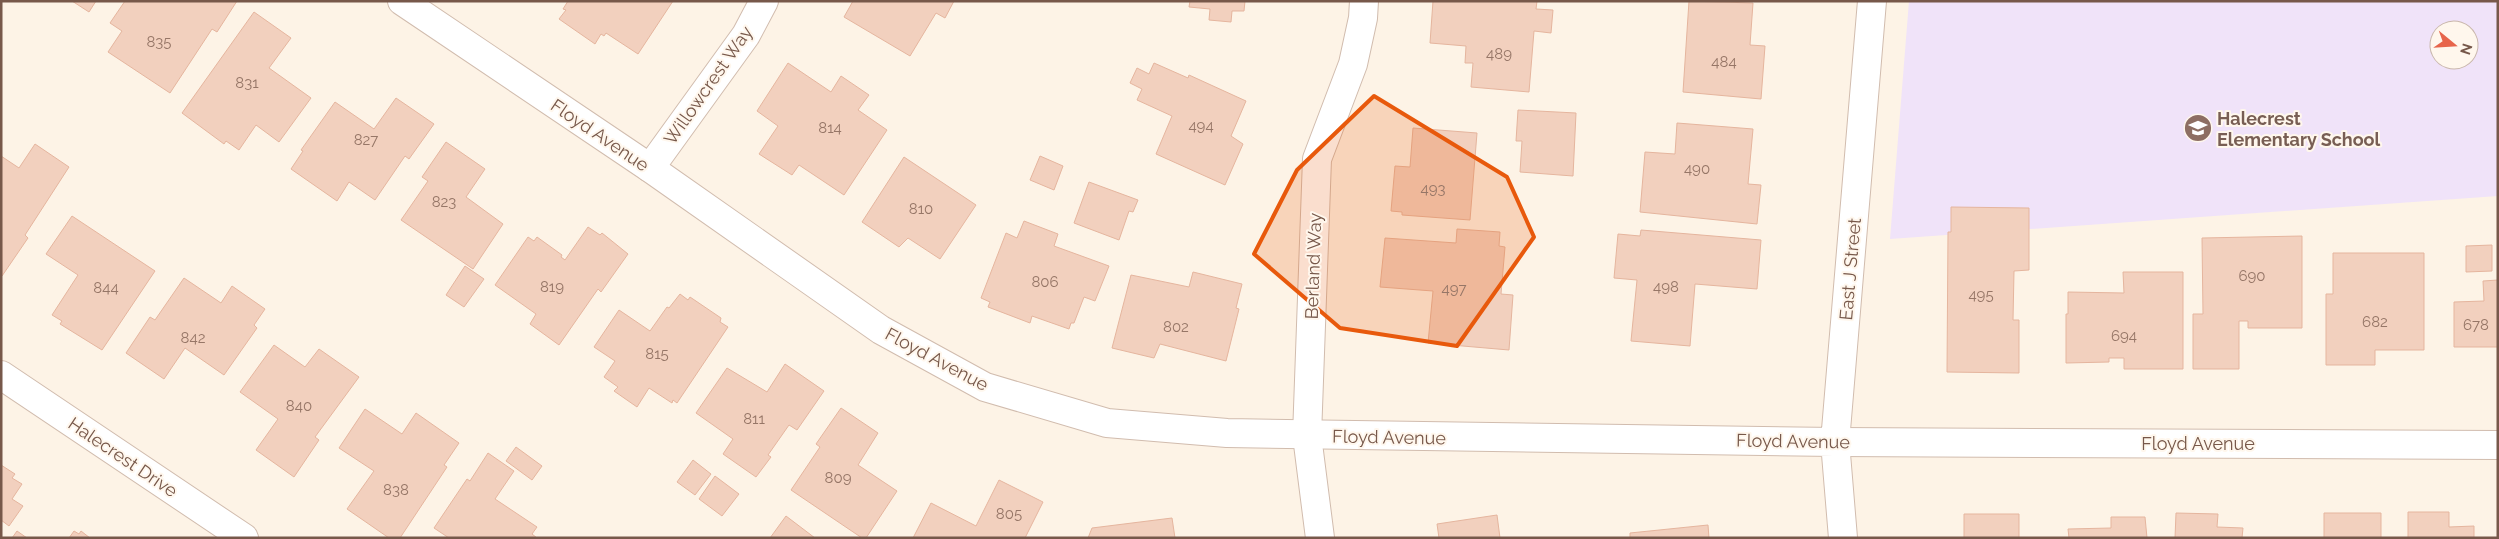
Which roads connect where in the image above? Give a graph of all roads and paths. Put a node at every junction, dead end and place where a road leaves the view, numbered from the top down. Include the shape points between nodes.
1 (402, 1) edge
2 (764, 1) edge
3 (1364, 1) edge
4 (1872, 1) edge
5 (650, 168) junction
6 (1, 375) edge
7 (1307, 436) junction
8 (1836, 442) junction
9 (2498, 445) edge
10 (244, 538) edge
11 (1320, 538) edge
12 (1843, 538) edge

1 - 5 street, Floyd Avenue
2 - 5 street, Willowcrest Way via 746,35
3 - 7 street, Berland Way via 1353,64 1318,159
4 - 8 street, East J Street
5 - 7 street, Floyd Avenue via 881,330 985,387 1106,423
6 - 10 street, Halecrest Drive
7 - 8 street, Floyd Avenue
7 - 11 street, Berland Way
8 - 9 street, Floyd Avenue
8 - 12 street, East J Street

